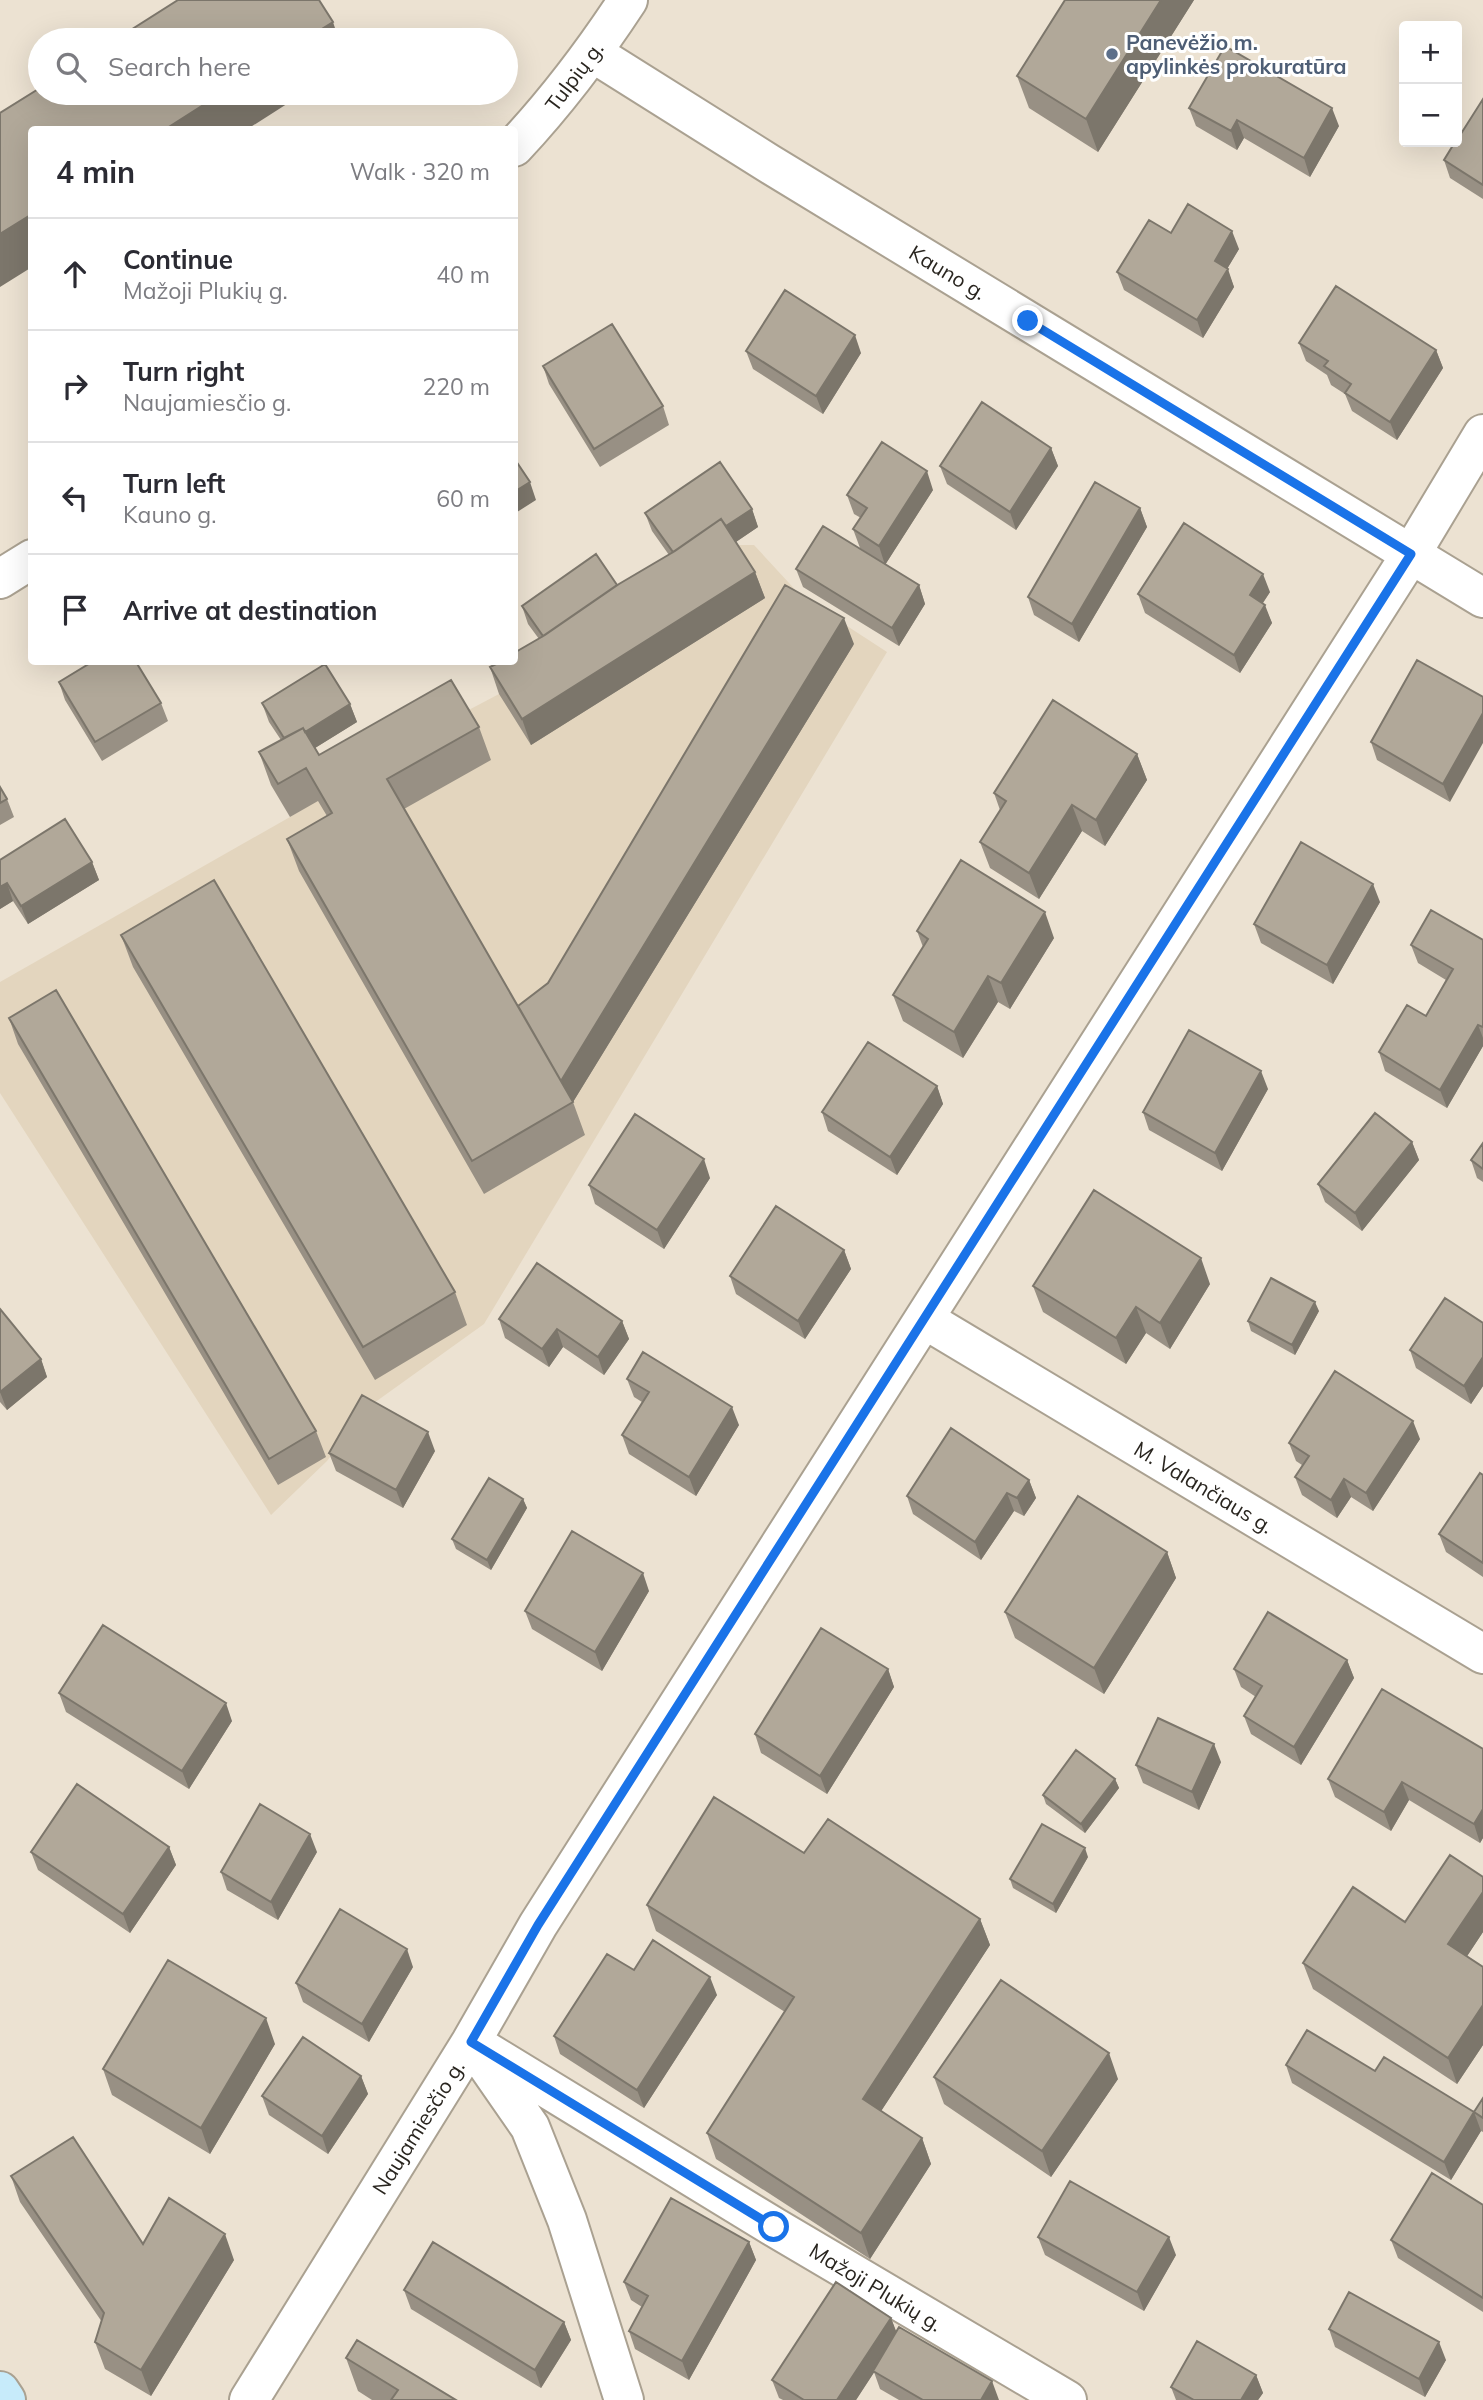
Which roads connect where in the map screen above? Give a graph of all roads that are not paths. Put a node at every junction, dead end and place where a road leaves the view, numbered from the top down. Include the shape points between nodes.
1 (628, 0) edge
2 (593, 53) junction
3 (518, 143) edge
4 (1483, 434) edge
5 (1411, 554) junction
6 (28, 562) edge
7 (0, 579) edge
8 (1483, 598) edge
9 (924, 1319) junction
10 (1483, 1654) edge
11 (471, 2042) junction
12 (0, 2391) edge
13 (6, 2400) edge
14 (250, 2400) edge
15 (624, 2400) edge
16 (1066, 2400) edge

1 - 2 street, Tulpių g.
2 - 3 street, Tulpių g.
2 - 5 street, Kauno g.
4 - 5 street, Naujamiesčio g.
5 - 8 street, Kauno g.
5 - 9 street, Naujamiesčio g.
6 - 7 street
9 - 10 street, M. Valančiaus g.
9 - 11 street, Naujamiesčio g. via 538,1925
11 - 14 street, Naujamiesčio g.
11 - 15 street via 530,2127 567,2220
11 - 16 street, Mažoji Plukių g.
12 - 13 main road

